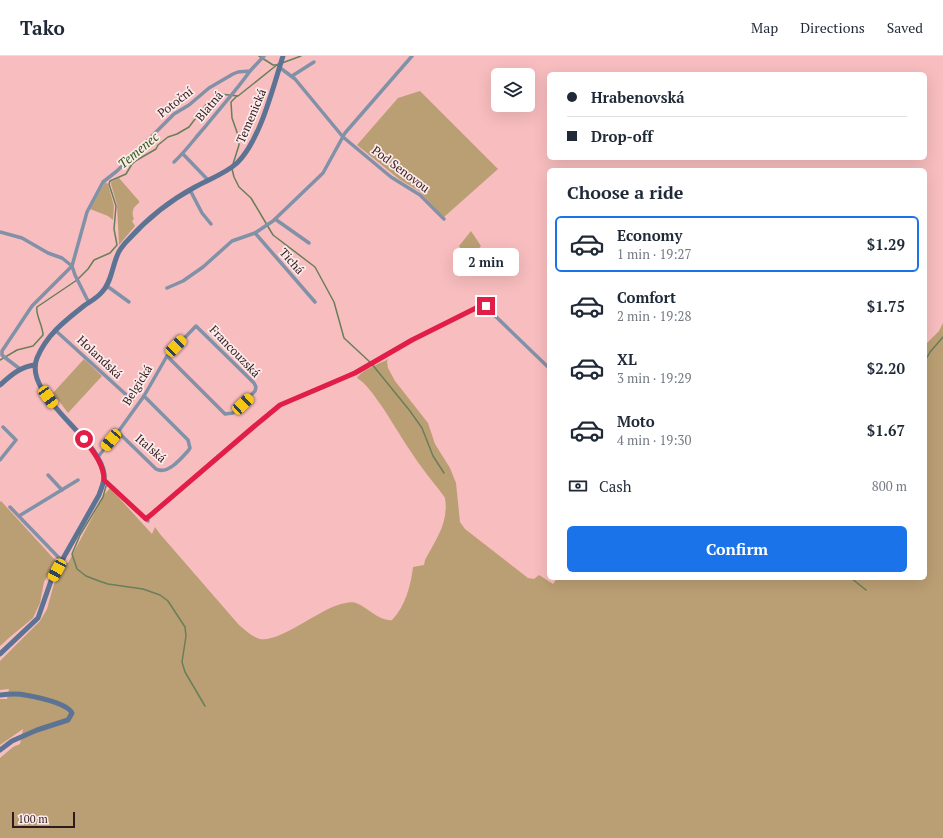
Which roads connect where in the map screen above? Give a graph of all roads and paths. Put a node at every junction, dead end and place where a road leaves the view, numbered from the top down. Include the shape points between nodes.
1 (264, 56) edge
2 (283, 56) edge
3 (412, 56) edge
4 (314, 62) dead end
5 (280, 66) junction
6 (250, 71) junction
7 (292, 76) junction
8 (343, 138) junction
9 (183, 154) junction
10 (174, 162) dead end
11 (208, 180) junction
12 (190, 190) junction
13 (274, 219) junction
14 (444, 219) dead end
15 (211, 224) dead end
16 (0, 232) edge
17 (255, 233) junction
18 (309, 243) dead end
19 (72, 266) junction
20 (107, 286) junction
21 (167, 288) dead end
22 (129, 302) dead end
23 (314, 302) dead end
24 (89, 303) junction
25 (196, 326) joint
26 (56, 330) junction
27 (167, 356) junction
28 (35, 365) junction
29 (547, 366) edge
30 (20, 369) junction
31 (0, 384) edge
32 (144, 396) junction
33 (132, 400) dead end
34 (3, 427) dead end
35 (118, 432) junction
36 (97, 458) junction
37 (0, 460) edge
38 (48, 475) dead end
39 (78, 480) dead end
40 (104, 480) junction
41 (62, 490) junction
42 (10, 507) dead end
43 (19, 516) junction
44 (62, 561) junction
45 (0, 654) edge
46 (0, 695) edge
47 (0, 750) edge

1 - 6 street
2 - 5 street, Temenická
3 - 8 street
4 - 7 street
5 - 7 street
5 - 11 street, Temenická via 269,101 247,151 230,168
6 - 9 street, Blatná
6 - 19 street, Potoční via 233,74 174,114 103,182 87,212
7 - 8 street
8 - 13 street via 323,173
8 - 14 street, Pod Senovou via 391,176 420,194
9 - 10 street, Blatná
9 - 11 street
11 - 12 street, Temenická
12 - 15 street
12 - 20 street, Temenická via 158,212 128,240 116,257
13 - 17 street
13 - 18 street
16 - 19 street via 22,238 62,258
17 - 21 street via 232,241 183,282
17 - 23 street, Tichá
19 - 24 street
19 - 30 street, Potoční via 32,306 3,349 2,355
20 - 22 street
20 - 24 street, Temenická
24 - 26 street, Temenická
25 - 27 street, Belgická
25 - 27 street, Francouzská via 254,383 256,387 253,395 233,413 225,414
26 - 28 street, Temenická via 41,350
26 - 33 street, Holandská
27 - 32 street, Belgická
28 - 30 street
28 - 36 street via 36,377 41,386
29 - 40 street via 487,308 481,306 412,340 355,373 280,405 147,520
30 - 31 street
32 - 35 street, Belgická
32 - 35 street, Italská via 188,440 188,451 166,470 159,471
34 - 37 street via 16,440
35 - 36 street, Belgická
36 - 40 street
38 - 41 street
39 - 41 street
40 - 44 street via 99,495
41 - 43 street
42 - 43 street
43 - 44 street
44 - 45 street via 52,578 38,618
46 - 47 street via 25,694 61,704 72,713 68,720 12,741

